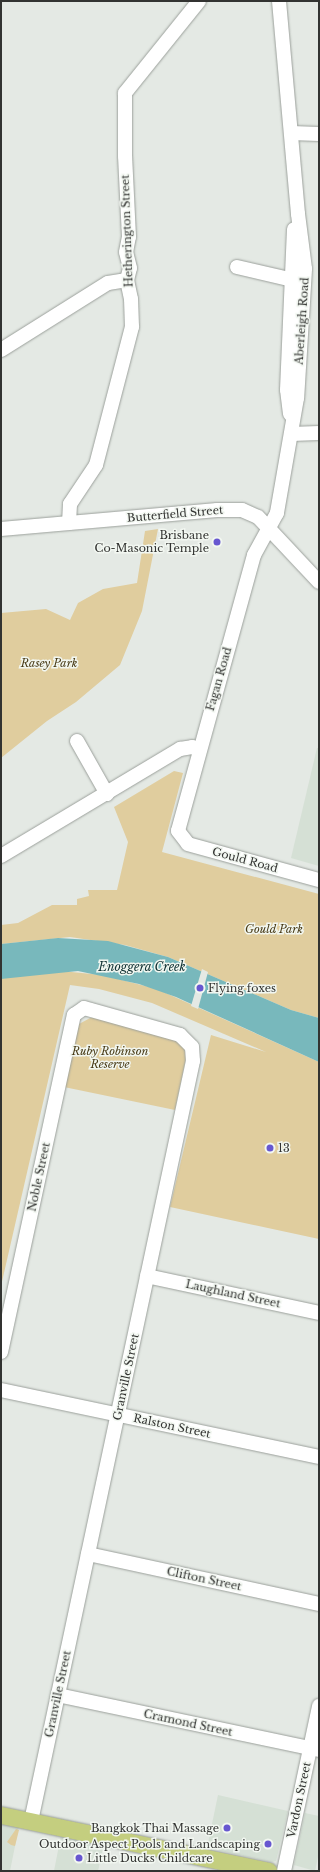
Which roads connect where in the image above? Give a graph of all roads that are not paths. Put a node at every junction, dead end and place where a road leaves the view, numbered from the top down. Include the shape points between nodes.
1 (198, 1) edge
2 (279, 1) edge
3 (291, 133) junction
4 (319, 134) edge
5 (298, 214) junction
6 (238, 267) dead end
7 (127, 280) junction
8 (293, 280) junction
9 (312, 290) edge
10 (1, 350) edge
11 (291, 431) junction
12 (319, 433) edge
13 (69, 522) junction
14 (1, 529) edge
15 (269, 530) junction
16 (319, 582) edge
17 (77, 741) dead end
18 (199, 749) junction
19 (107, 794) junction
20 (178, 831) joint
21 (1, 856) edge
22 (319, 880) edge
23 (84, 1008) joint
24 (147, 1276) junction
25 (319, 1313) edge
26 (1, 1352) edge
27 (1, 1390) edge
28 (118, 1415) junction
29 (319, 1457) edge
30 (88, 1554) junction
31 (319, 1604) edge
32 (58, 1695) junction
33 (319, 1706) edge
34 (314, 1749) edge
35 (1, 1815) edge
36 (31, 1821) junction
37 (268, 1871) edge
38 (284, 1871) edge

1 - 7 street, Hetherington Street via 125,93 129,237 126,252 130,268
2 - 3 street, Aberleigh Road
3 - 4 street
3 - 5 street, Aberleigh Road
5 - 8 street, Aberleigh Road via 293,238
5 - 9 street, Aberleigh Road
6 - 8 street
7 - 10 street via 108,283
7 - 13 street, Hetherington Street via 132,327 96,465 70,504
8 - 11 street, Aberleigh Road via 287,390
9 - 11 street, Aberleigh Road
11 - 12 street
11 - 15 street, Aberleigh Road via 277,513
13 - 14 street, Butterfield Street
13 - 15 street, Butterfield Street via 237,510 258,517
15 - 16 street, Butterfield Street
15 - 18 street, Fagan Road via 254,555
17 - 19 street
18 - 19 street via 180,749
18 - 20 street, Fagan Road
19 - 21 street
20 - 22 street, Gould Road via 188,844
23 - 24 street, Granville Street via 170,1031 186,1039 192,1047 193,1061
23 - 26 street, Noble Street via 74,1015 72,1023
24 - 25 street, Laughland Street
24 - 28 street, Granville Street
27 - 28 street, Ralston Street
28 - 29 street, Ralston Street
28 - 30 street, Granville Street
30 - 31 street, Clifton Street
30 - 32 street, Granville Street
32 - 34 street, Cramond Street
32 - 36 street, Granville Street
33 - 34 street, Vardon Street
34 - 38 street, Vardon Street
35 - 36 main road
36 - 37 main road

